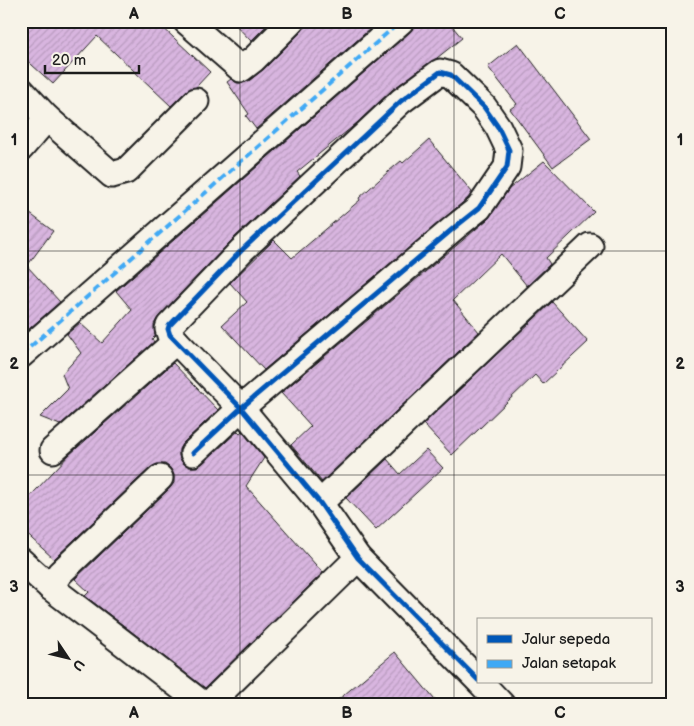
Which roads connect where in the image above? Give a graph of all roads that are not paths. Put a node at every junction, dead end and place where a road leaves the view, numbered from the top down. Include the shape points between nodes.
1 (186, 21) edge
2 (292, 21) edge
3 (401, 21) edge
4 (21, 90) edge
5 (196, 101) dead end
6 (47, 118) junction
7 (21, 148) edge
8 (590, 246) dead end
9 (176, 341) junction
10 (21, 355) edge
11 (241, 408) junction
12 (53, 450) dead end
13 (192, 453) dead end
14 (160, 478) dead end
15 (320, 503) junction
16 (358, 558) junction
17 (21, 561) edge
18 (50, 587) junction
19 (477, 679) edge
20 (482, 684) edge
21 (204, 705) edge
22 (208, 705) edge
23 (502, 705) edge

1 - 2 street via 241,69
3 - 10 street
4 - 6 street
5 - 6 street via 126,171 112,175
6 - 7 street
8 - 15 street
9 - 11 street
9 - 11 street via 170,335 169,326 242,250 401,101 440,72 451,75 484,107 509,150 507,167 479,208
9 - 12 street
11 - 13 street
11 - 15 street
14 - 18 street via 60,573
15 - 16 street
16 - 19 street
16 - 22 street
17 - 18 street
18 - 21 street
20 - 23 street

